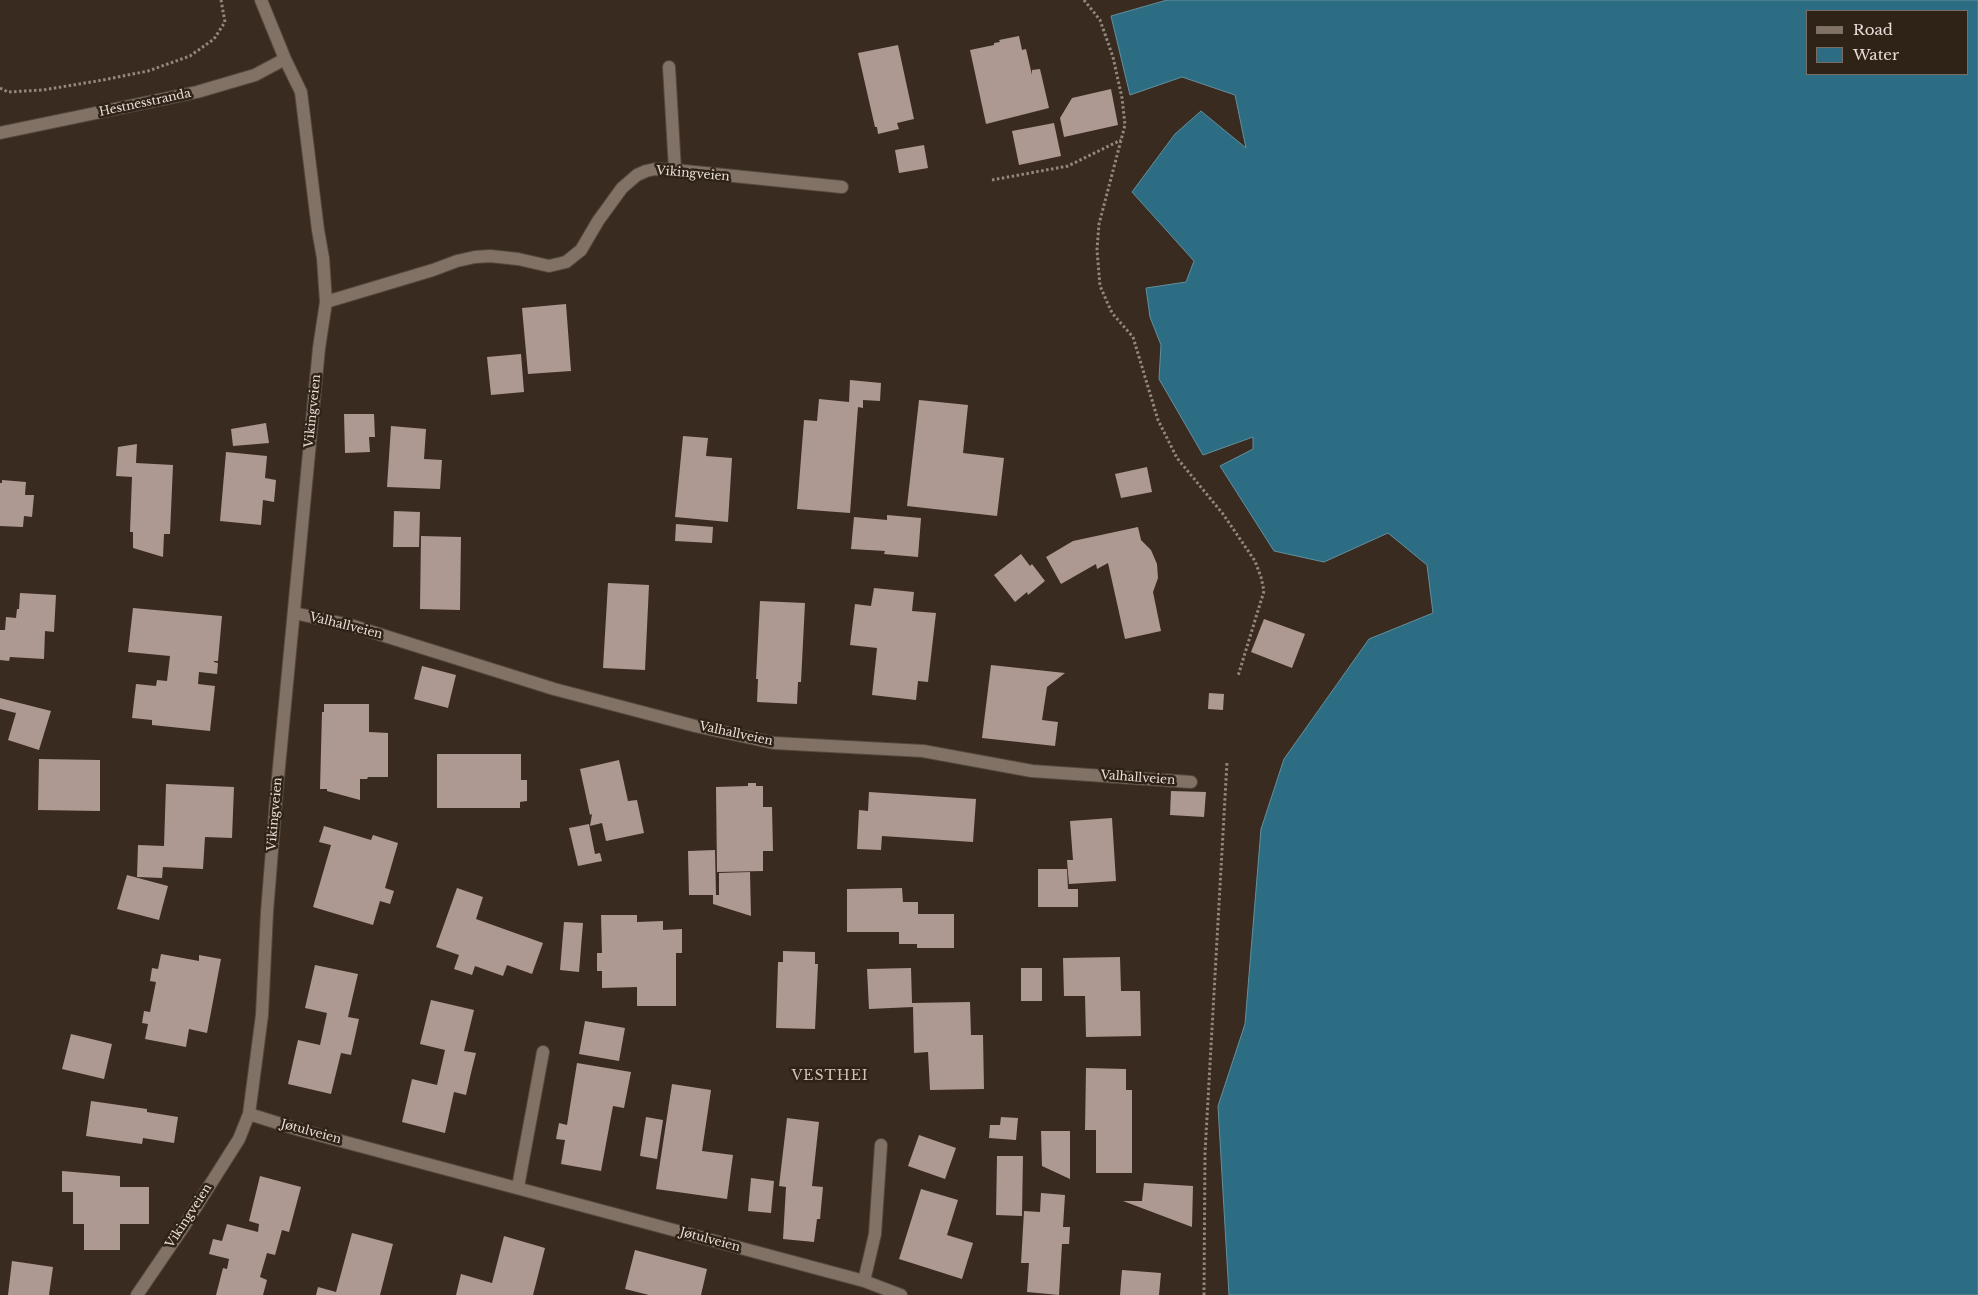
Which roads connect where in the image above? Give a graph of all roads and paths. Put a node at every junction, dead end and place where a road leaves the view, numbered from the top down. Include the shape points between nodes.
1 (221, 0) edge
2 (261, 0) edge
3 (1084, 0) edge
4 (285, 59) junction
5 (669, 67) dead end
6 (0, 88) edge
7 (0, 133) edge
8 (1121, 140) junction
9 (675, 170) junction
10 (992, 180) dead end
11 (842, 187) dead end
12 (326, 302) junction
13 (294, 614) junction
14 (1238, 676) dead end
15 (1227, 762) dead end
16 (1191, 782) dead end
17 (543, 1052) dead end
18 (249, 1114) junction
19 (882, 1145) dead end
20 (518, 1187) junction
21 (864, 1281) junction
22 (137, 1295) edge
23 (901, 1295) edge
24 (1204, 1295) edge

1 - 6 path via 225,22 214,39 190,56 148,71 63,87 8,92
2 - 4 street
3 - 8 path via 1100,20 1113,57 1125,125
4 - 7 street, Hestnesstranda via 255,75 197,92
4 - 12 street, Vikingveien via 301,92
5 - 9 street
8 - 10 path via 1068,166
8 - 14 path via 1099,224 1100,286 1112,313 1133,337 1158,420 1177,458 1223,514 1261,577 1264,591
9 - 11 street, Vikingveien
9 - 12 street, Vikingveien via 646,171 627,183 580,250 566,262 549,266 518,259 475,257
12 - 13 street, Vikingveien
13 - 16 street, Valhallveien via 350,625 554,690 774,743 923,750 1032,771
13 - 18 street, Vikingveien via 266,912 262,1014
15 - 24 path via 1205,1153
17 - 20 street
18 - 20 street, Jøtulveien
18 - 22 street, Vikingveien via 238,1139
19 - 21 street via 875,1234
20 - 21 street, Jøtulveien
21 - 23 street, Jøtulveien

